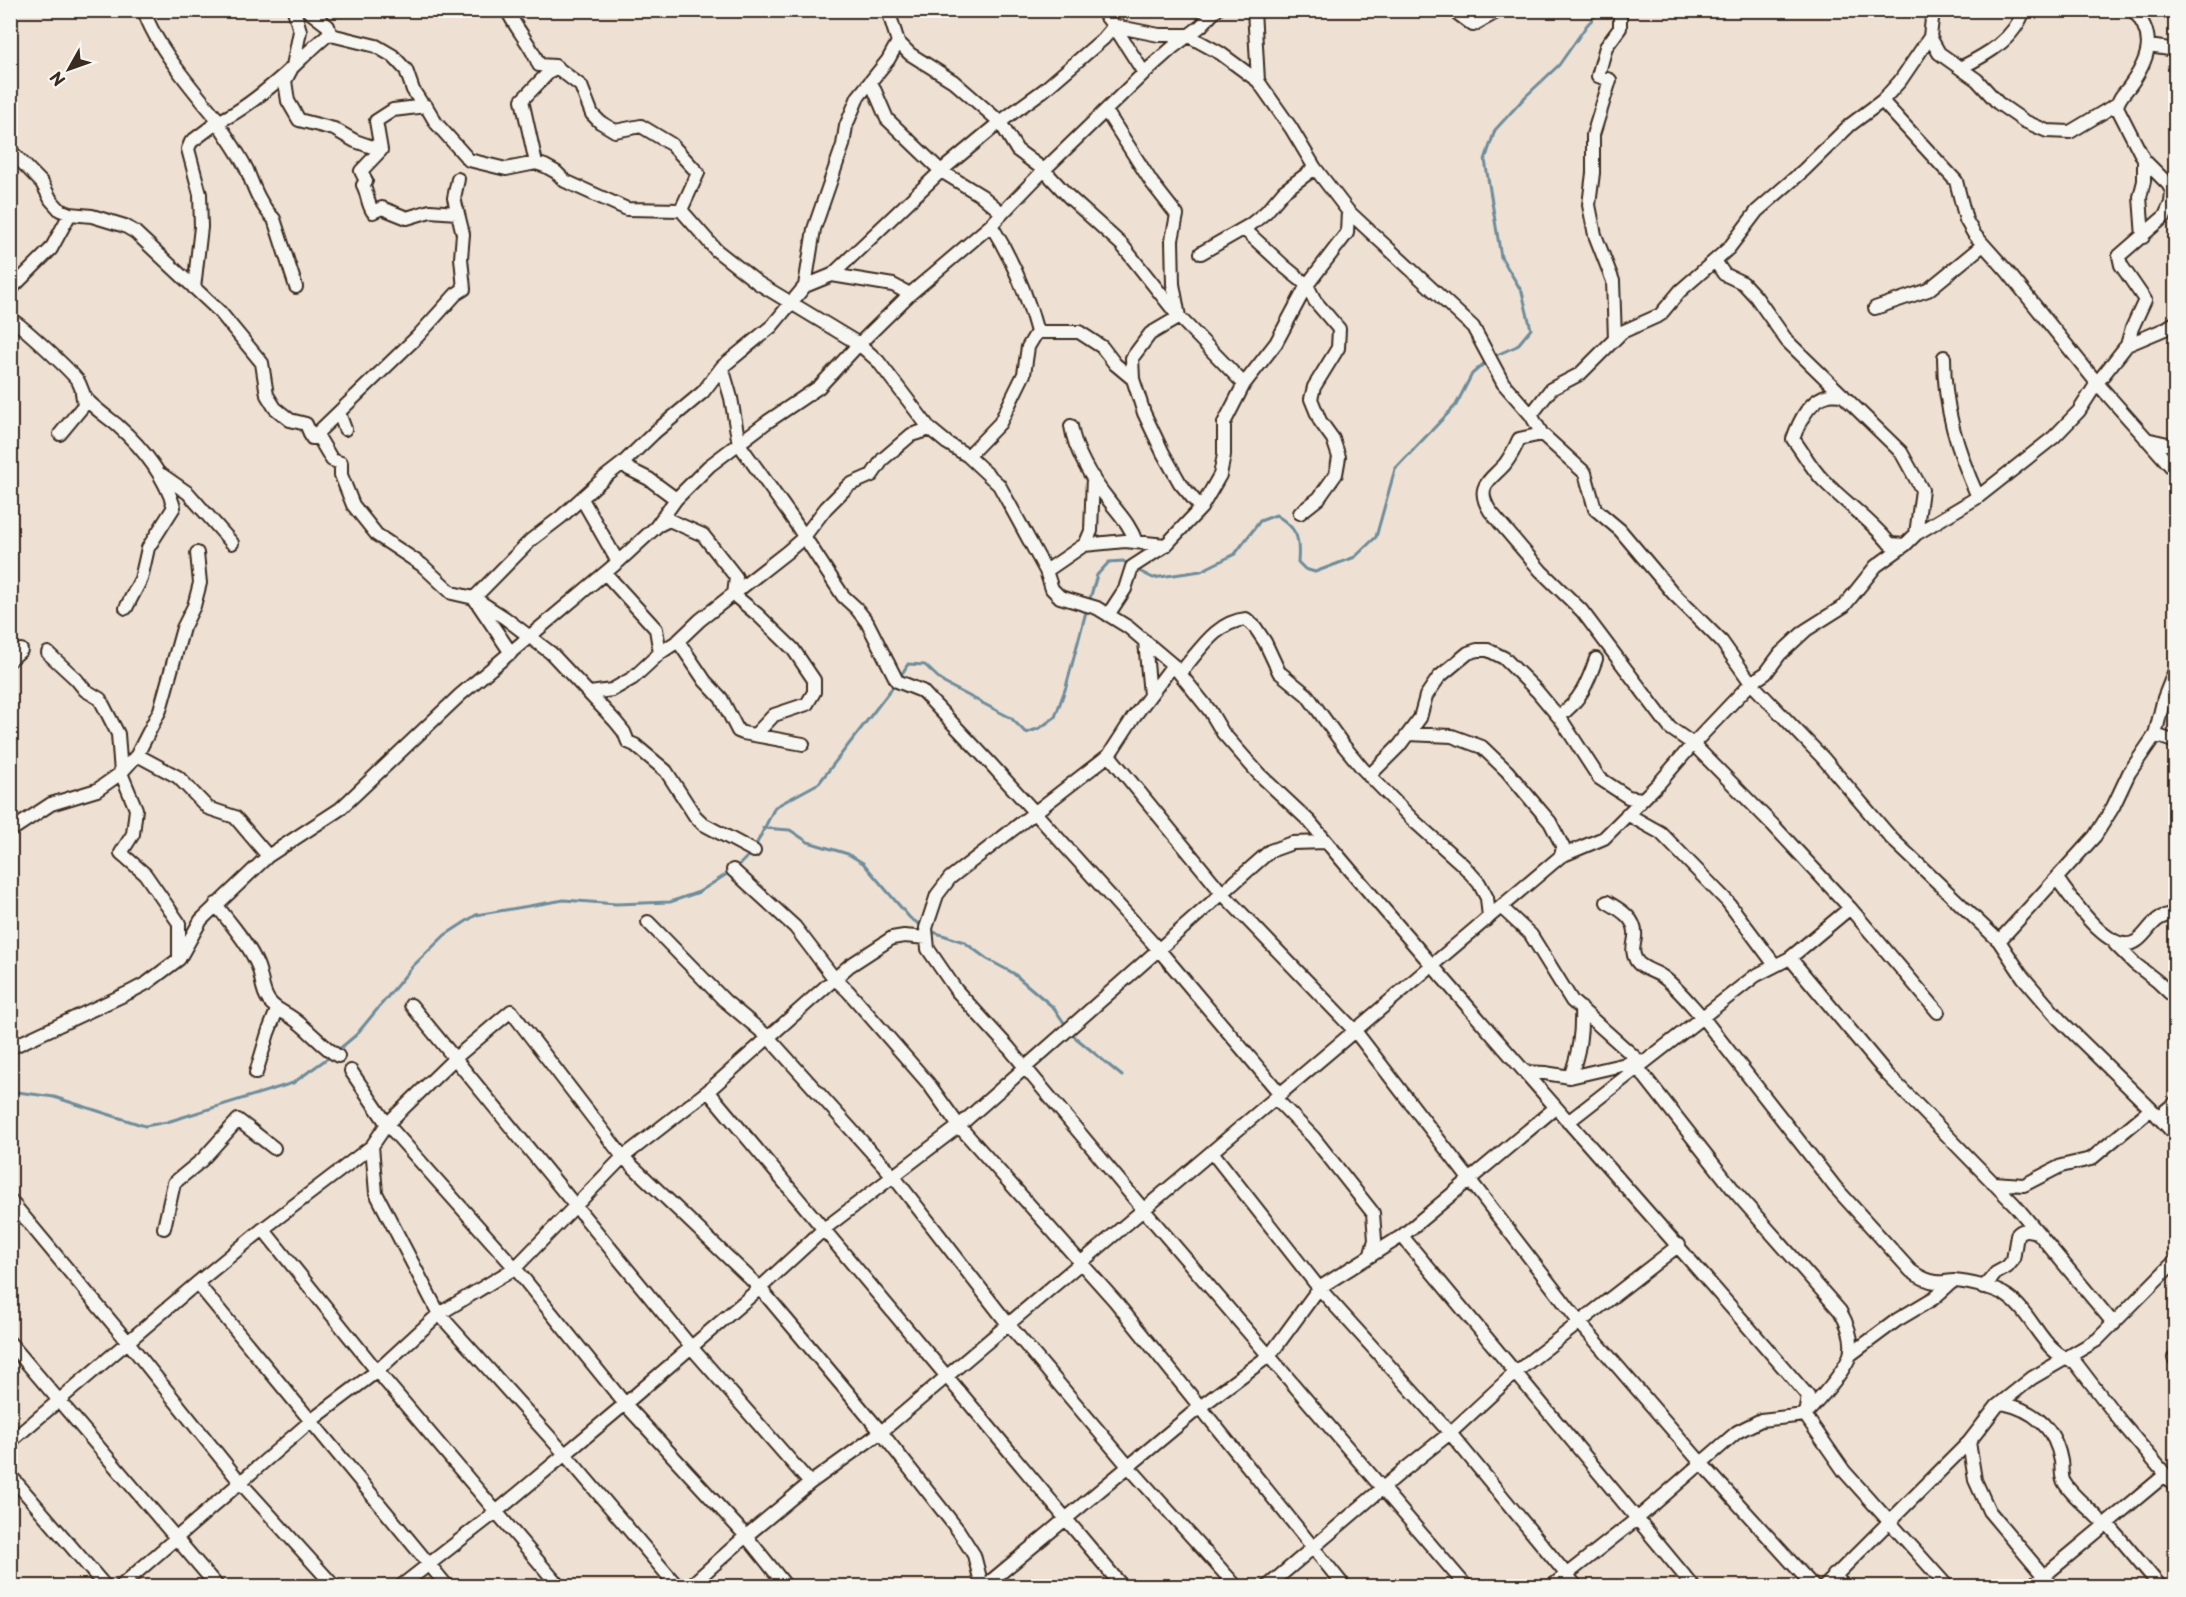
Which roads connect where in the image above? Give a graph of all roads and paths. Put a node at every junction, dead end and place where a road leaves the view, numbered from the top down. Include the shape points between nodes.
1 (144, 10) edge
2 (294, 10) edge
3 (308, 10) edge
4 (507, 10) edge
5 (888, 10) edge
6 (1101, 10) edge
7 (1216, 10) edge
8 (1453, 10) edge
9 (1500, 10) edge
10 (1620, 10) edge
11 (1933, 10) edge
12 (2024, 10) edge
13 (2133, 10) edge
14 (1253, 11) edge
15 (1114, 26) junction
16 (330, 33) junction
17 (1187, 35) junction
18 (1930, 37) junction
19 (898, 42) junction
20 (2149, 46) junction
21 (2175, 49) edge
22 (1919, 53) junction
23 (1939, 53) junction
24 (293, 66) junction
25 (555, 66) junction
26 (1960, 68) junction
27 (1144, 73) junction
28 (1258, 81) junction
29 (871, 82) junction
30 (1882, 101) junction
31 (2117, 104) junction
32 (426, 106) junction
33 (1106, 111) junction
34 (219, 121) junction
35 (1000, 122) junction
36 (10, 150) edge
37 (381, 150) junction
38 (2144, 160) junction
39 (536, 163) junction
40 (1314, 168) junction
41 (1044, 170) junction
42 (941, 171) junction
43 (458, 179) dead end
44 (681, 210) junction
45 (1348, 211) junction
46 (457, 213) junction
47 (1002, 213) junction
48 (70, 214) junction
49 (992, 225) junction
50 (1244, 229) junction
51 (2143, 237) junction
52 (1983, 245) junction
53 (1201, 253) dead end
54 (1715, 261) junction
55 (832, 275) junction
56 (1307, 285) junction
57 (805, 286) junction
58 (296, 287) dead end
59 (194, 288) junction
60 (10, 290) edge
61 (910, 294) junction
62 (792, 303) junction
63 (1875, 308) dead end
64 (1179, 317) junction
65 (10, 319) edge
66 (2175, 322) edge
67 (1037, 332) junction
68 (1616, 339) junction
69 (859, 344) junction
70 (2127, 345) junction
71 (1944, 357) dead end
72 (722, 367) junction
73 (1133, 379) junction
74 (2097, 383) junction
75 (1244, 384) junction
76 (81, 385) junction
77 (1844, 395) junction
78 (339, 414) junction
79 (1531, 415) junction
80 (1071, 426) dead end
81 (345, 429) dead end
82 (930, 429) junction
83 (60, 434) dead end
84 (1542, 434) junction
85 (312, 438) junction
86 (2146, 439) junction
87 (739, 444) junction
88 (2175, 446) edge
89 (968, 456) junction
90 (623, 463) junction
91 (2175, 472) edge
92 (161, 475) junction
93 (1093, 477) junction
94 (1978, 497) junction
95 (582, 499) junction
96 (676, 499) junction
97 (1201, 508) junction
98 (1300, 513) dead end
99 (656, 526) junction
100 (1916, 534) junction
101 (804, 537) junction
102 (1136, 542) junction
103 (232, 543) dead end
104 (1085, 545) junction
105 (1166, 545) junction
106 (1905, 545) junction
107 (197, 553) dead end
108 (618, 561) junction
109 (1046, 571) junction
110 (605, 573) junction
111 (734, 596) junction
112 (474, 598) junction
113 (126, 608) dead end
114 (1108, 615) junction
115 (529, 638) junction
116 (678, 641) junction
117 (1145, 641) junction
118 (21, 650) dead end
119 (48, 653) dead end
120 (511, 653) junction
121 (660, 653) junction
122 (1596, 659) dead end
123 (10, 660) edge
124 (1177, 669) junction
125 (2175, 669) edge
126 (1751, 683) junction
127 (590, 693) junction
128 (1150, 695) junction
129 (1558, 716) junction
130 (1408, 734) junction
131 (755, 735) junction
132 (2156, 735) junction
133 (2175, 742) edge
134 (803, 744) dead end
135 (1693, 744) junction
136 (137, 755) junction
137 (1109, 755) junction
138 (121, 773) junction
139 (1369, 776) junction
140 (1641, 799) junction
141 (1035, 812) junction
142 (1627, 814) junction
143 (10, 831) edge
144 (1327, 842) junction
145 (754, 850) dead end
146 (268, 856) junction
147 (1561, 856) junction
148 (733, 870) dead end
149 (2057, 879) junction
150 (1222, 893) junction
151 (1607, 902) dead end
152 (216, 904) junction
153 (1501, 907) junction
154 (1850, 908) junction
155 (2175, 913) edge
156 (648, 922) dead end
157 (1477, 927) junction
158 (927, 938) junction
159 (1999, 941) junction
160 (2115, 944) junction
161 (1159, 950) junction
162 (178, 958) junction
163 (1790, 958) junction
164 (1433, 965) junction
165 (1775, 965) junction
166 (834, 978) junction
167 (2175, 999) edge
168 (411, 1005) dead end
169 (1581, 1008) junction
170 (277, 1010) junction
171 (1938, 1012) dead end
172 (1703, 1018) junction
173 (1355, 1031) junction
174 (768, 1037) junction
175 (10, 1048) edge
176 (338, 1056) dead end
177 (454, 1059) junction
178 (1641, 1064) junction
179 (1025, 1067) junction
180 (351, 1071) dead end
181 (1525, 1072) junction
182 (256, 1073) dead end
183 (1570, 1077) junction
184 (708, 1091) junction
185 (1276, 1094) junction
186 (2175, 1102) edge
187 (1555, 1108) junction
188 (2154, 1113) junction
189 (1568, 1122) junction
190 (387, 1124) junction
191 (959, 1126) junction
192 (2175, 1136) edge
193 (372, 1146) junction
194 (274, 1148) dead end
195 (1212, 1152) junction
196 (623, 1157) junction
197 (894, 1177) junction
198 (1470, 1180) junction
199 (1994, 1183) junction
200 (10, 1200) edge
201 (575, 1207) junction
202 (1143, 1209) junction
203 (164, 1228) dead end
204 (263, 1229) junction
205 (824, 1229) junction
206 (2036, 1232) junction
207 (1402, 1236) junction
208 (1678, 1245) junction
209 (1371, 1254) junction
210 (2175, 1260) edge
211 (1080, 1263) junction
212 (515, 1268) junction
213 (1953, 1281) junction
214 (197, 1283) junction
215 (1319, 1287) junction
216 (760, 1288) junction
217 (1983, 1288) junction
218 (439, 1314) junction
219 (1580, 1323) junction
220 (1008, 1324) junction
221 (2114, 1324) junction
222 (129, 1342) junction
223 (10, 1343) edge
224 (691, 1347) junction
225 (1270, 1355) junction
226 (1850, 1355) junction
227 (2064, 1359) junction
228 (377, 1371) junction
229 (1516, 1372) junction
230 (948, 1375) junction
231 (58, 1400) junction
232 (2002, 1402) junction
233 (625, 1404) junction
234 (1200, 1407) junction
235 (1805, 1415) junction
236 (312, 1420) junction
237 (881, 1432) junction
238 (1450, 1433) junction
239 (10, 1442) edge
240 (1969, 1442) junction
241 (564, 1453) junction
242 (1702, 1464) junction
243 (1129, 1467) junction
244 (10, 1475) edge
245 (2165, 1475) junction
246 (240, 1482) junction
247 (810, 1483) junction
248 (1383, 1487) junction
249 (2175, 1487) edge
250 (496, 1512) junction
251 (1638, 1518) junction
252 (1066, 1520) junction
253 (2102, 1520) junction
254 (1888, 1522) junction
255 (746, 1536) junction
256 (177, 1539) junction
257 (1314, 1548) junction
258 (429, 1564) junction
259 (1566, 1575) junction
260 (1834, 1575) junction
261 (2042, 1583) edge
262 (990, 1585) edge
263 (105, 1587) edge
264 (122, 1587) edge
265 (217, 1587) edge
266 (334, 1587) edge
267 (401, 1587) edge
268 (447, 1587) edge
269 (559, 1587) edge
270 (677, 1587) edge
271 (690, 1587) edge
272 (786, 1587) edge
273 (1122, 1587) edge
274 (1236, 1587) edge
275 (1268, 1587) edge
276 (1344, 1587) edge
277 (1466, 1587) edge
278 (1552, 1587) edge
279 (1576, 1587) edge
280 (1693, 1587) edge
281 (1813, 1587) edge
282 (1825, 1587) edge
283 (1844, 1587) edge
284 (1947, 1587) edge
285 (2160, 1587) edge

1 - 34 street via 194,92
2 - 24 street via 300,32
3 - 16 street via 328,26
4 - 25 street via 539,65
5 - 19 street
6 - 15 street
7 - 17 street
8 - 9 street via 1473,25
10 - 68 street via 1620,28 1606,47 1598,76 1610,80 1593,135 1589,205 1595,235 1613,281
11 - 18 street
12 - 26 street via 2011,35
13 - 20 street via 2147,30
14 - 28 street
15 - 17 street
15 - 27 street
15 - 35 street via 1044,90
16 - 24 street
16 - 32 street via 376,46 393,56 406,70 413,90
17 - 27 street
17 - 28 street
18 - 22 street
18 - 23 street
19 - 29 street
19 - 35 street via 953,81
20 - 21 street
20 - 31 street via 2140,71
22 - 23 street
22 - 30 street
23 - 26 street
24 - 34 street
24 - 37 street via 285,81 288,101 299,120 334,129
25 - 39 street via 522,100
25 - 44 street via 581,86 592,114 600,123 615,131 641,126 671,144 698,173
26 - 31 street via 1998,103 2047,131 2070,132
27 - 33 street
28 - 40 street
29 - 42 street via 887,119
29 - 57 street via 858,97 846,126 814,229
30 - 52 street via 1956,181 1969,227
30 - 54 street via 1850,125 1757,211
31 - 38 street
32 - 37 street via 393,110 376,121
32 - 39 street via 469,160 506,169
33 - 41 street
33 - 64 street via 1177,215 1172,240
34 - 58 street via 274,219
34 - 59 street via 191,142 188,149 200,194 201,227
35 - 41 street via 1017,150
35 - 42 street
36 - 48 street via 42,183 60,210
37 - 46 street via 361,171 373,212 382,207 407,218 430,211
38 - 51 street via 2140,197
38 - 51 street via 2172,191 2165,216
39 - 44 street via 627,209
40 - 45 street
40 - 50 street
41 - 47 street
41 - 64 street via 1122,244
42 - 47 street
42 - 55 street
43 - 46 street via 454,198
44 - 62 street via 716,250 758,283
45 - 56 street via 1347,233
45 - 79 street via 1473,327 1503,383
46 - 78 street via 463,234 464,289
47 - 49 street
48 - 59 street via 125,226
48 - 60 street via 51,249
49 - 61 street
49 - 67 street via 1019,276
50 - 53 street
50 - 56 street
51 - 70 street via 2118,260 2145,300
52 - 63 street via 1928,290
52 - 74 street
54 - 68 street via 1680,291 1660,315 1622,332
54 - 77 street via 1724,274 1743,283 1787,341
55 - 57 street
55 - 61 street via 892,285
56 - 75 street via 1276,342
56 - 98 street via 1339,329 1338,348 1311,399 1339,457 1336,474 1325,490
57 - 62 street
59 - 85 street via 220,312 262,363 267,395 275,408 290,420 306,424
61 - 69 street
62 - 69 street
62 - 72 street via 772,326
64 - 73 street via 1150,334 1132,358
64 - 75 street
65 - 76 street via 21,325
66 - 70 street
67 - 73 street via 1079,332 1102,347
67 - 89 street via 1000,423
68 - 79 street via 1580,374 1551,390
69 - 82 street via 894,380
69 - 87 street via 819,387
70 - 74 street
71 - 94 street via 1950,420
72 - 87 street
72 - 90 street via 703,392
73 - 97 street via 1163,453 1180,483
74 - 86 street
74 - 94 street via 2079,411 2054,437
75 - 97 street via 1224,423 1220,475
76 - 83 street via 84,405
76 - 92 street via 86,399 146,454
77 - 100 street via 1901,452 1922,490
77 - 106 street via 1828,395 1811,405 1793,439 1838,495 1890,544
78 - 81 street
78 - 85 street
79 - 84 street
80 - 93 street via 1073,440
82 - 89 street
82 - 101 street via 911,435 883,459 872,475 849,485
84 - 126 street via 1585,473 1595,509 1620,530 1722,642
84 - 135 street via 1519,439 1512,455 1486,481 1484,501 1520,548 1582,611 1670,728
85 - 112 street via 320,438 332,460 341,463 341,475 353,505 377,535 422,565 452,592
86 - 88 street
86 - 91 street
87 - 96 street via 709,466
87 - 101 street
89 - 109 street via 999,485
90 - 95 street
90 - 96 street
92 - 103 street via 188,493
92 - 113 street via 174,507 148,548 141,579
93 - 102 street via 1131,528
93 - 104 street via 1090,531
94 - 100 street
95 - 108 street
95 - 112 street via 531,540
96 - 99 street
97 - 105 street
99 - 108 street
99 - 111 street via 669,520 703,536 736,577
100 - 106 street
101 - 111 street
101 - 141 street via 843,596 867,622 897,681 922,691
102 - 104 street
102 - 105 street
104 - 109 street
105 - 114 street via 1132,567 1125,589
106 - 126 street via 1876,566 1844,606 1806,630 1766,673
107 - 136 street via 200,583 194,606 183,628 160,710
108 - 110 street
109 - 114 street via 1052,589 1060,597 1088,604
110 - 115 street
110 - 121 street via 656,630
111 - 116 street
111 - 131 street via 793,649 814,680 814,692 807,704 774,715
112 - 115 street
112 - 120 street
114 - 117 street
115 - 120 street
115 - 127 street via 551,653
116 - 121 street
116 - 131 street via 721,698 735,726 743,733
117 - 124 street
117 - 128 street
118 - 123 street
119 - 138 street via 84,690 100,699 118,734
120 - 146 street via 442,711 340,809
121 - 127 street via 620,687
122 - 129 street via 1580,697
124 - 128 street
124 - 139 street via 1222,626 1246,619 1255,627 1279,672 1307,695
124 - 144 street via 1223,734
125 - 132 street
126 - 135 street
126 - 159 street via 1823,758 1892,839
127 - 145 street via 628,742 666,771 703,824
128 - 137 street
129 - 130 street via 1503,658 1488,650 1477,650 1439,677
129 - 140 street via 1599,778 1628,797
130 - 139 street
130 - 147 street via 1452,736 1482,747 1550,822 1563,847
131 - 134 street
132 - 133 street
132 - 149 street via 2129,773 2095,836
135 - 140 street
135 - 154 street
136 - 138 street
136 - 146 street via 178,777 208,808 235,817
137 - 141 street
137 - 150 street
138 - 143 street via 97,790 51,804
138 - 162 street via 136,809 133,834 121,853 145,874 179,923
139 - 157 street via 1479,884 1487,898 1489,917
140 - 142 street
141 - 158 street via 950,878 937,896 926,928
141 - 161 street
142 - 147 street via 1604,838
142 - 165 street via 1661,833 1727,901
144 - 150 street via 1292,843 1270,851
144 - 164 street
146 - 152 street
147 - 153 street
148 - 166 street via 795,927
149 - 159 street
149 - 160 street via 2094,926
150 - 161 street
150 - 173 street
151 - 172 street via 1630,917 1635,930 1632,947 1636,962 1662,976
152 - 162 street via 201,920
152 - 170 street via 255,959 265,994
153 - 157 street
153 - 169 street via 1531,935 1572,1001
154 - 163 street
154 - 171 street
155 - 160 street via 2155,921 2136,942
156 - 174 street via 724,1000
157 - 164 street
158 - 166 street via 892,938
158 - 179 street via 928,949 956,990
159 - 188 street via 2059,1019
160 - 167 street
161 - 179 street
161 - 185 street
162 - 175 street via 147,983
163 - 165 street
163 - 199 street via 1887,1074
164 - 173 street
164 - 181 street
165 - 172 street
166 - 174 street
166 - 191 street via 928,1083
168 - 177 street
169 - 178 street
169 - 183 street via 1582,1032
170 - 176 street via 290,1015
170 - 182 street
172 - 178 street
172 - 213 street via 1835,1187 1911,1271 1925,1280
173 - 185 street
173 - 198 street
174 - 184 street
174 - 197 street
177 - 190 street
177 - 196 street via 512,1011
177 - 201 street
178 - 183 street
178 - 189 street
178 - 226 street via 1736,1193 1840,1311 1849,1327
179 - 191 street
179 - 202 street
180 - 190 street
181 - 183 street
181 - 187 street
184 - 196 street
184 - 205 street
185 - 195 street
185 - 209 street via 1373,1213 1375,1240
186 - 188 street
187 - 189 street
187 - 198 street
188 - 192 street
188 - 199 street via 2091,1159 2061,1166 2024,1185
189 - 208 street
190 - 193 street
190 - 212 street
191 - 197 street
191 - 211 street
193 - 204 street
193 - 218 street via 376,1193
194 - 203 street via 238,1120 202,1160 174,1183
195 - 202 street
195 - 215 street
196 - 201 street
196 - 216 street
197 - 205 street
197 - 220 street
198 - 207 street
198 - 219 street
199 - 206 street
200 - 222 street
201 - 212 street
201 - 224 street
202 - 211 street
202 - 225 street
204 - 214 street
204 - 228 street
205 - 216 street
205 - 230 street
206 - 217 street via 2026,1230 2017,1234 2013,1260
206 - 221 street
207 - 209 street
207 - 229 street
208 - 219 street
208 - 235 street via 1808,1396
209 - 215 street
210 - 221 street
211 - 220 street
211 - 234 street
212 - 218 street
212 - 233 street
213 - 217 street
213 - 226 street
214 - 222 street
214 - 236 street
215 - 225 street
215 - 238 street
216 - 224 street
216 - 237 street
217 - 227 street via 2008,1296
218 - 228 street
218 - 241 street
219 - 229 street
219 - 242 street
220 - 230 street
220 - 243 street
221 - 227 street via 2097,1340
222 - 231 street
222 - 246 street
223 - 231 street
224 - 233 street
224 - 247 street
225 - 234 street
225 - 248 street
226 - 235 street via 1830,1387
227 - 232 street
227 - 245 street via 2075,1362
228 - 236 street
228 - 250 street
229 - 238 street
229 - 251 street
230 - 237 street
230 - 252 street
231 - 239 street
231 - 256 street
232 - 240 street
232 - 253 street via 2043,1422 2058,1450 2063,1480
233 - 241 street
233 - 255 street
234 - 243 street
234 - 257 street
235 - 242 street via 1761,1420 1737,1432
235 - 254 street via 1844,1471
236 - 246 street
236 - 258 street
237 - 247 street
237 - 262 street via 958,1530
238 - 248 street
238 - 259 street
240 - 254 street
240 - 261 street via 1975,1480 1989,1511
241 - 250 street
241 - 270 street
242 - 251 street
242 - 281 street
243 - 252 street
243 - 274 street
244 - 263 street
245 - 249 street
245 - 253 street
246 - 256 street
246 - 266 street
247 - 255 street
248 - 257 street
248 - 277 street
250 - 258 street
250 - 269 street
251 - 259 street
251 - 280 street
252 - 262 street
252 - 273 street
253 - 261 street
253 - 285 street
254 - 260 street
254 - 284 street
255 - 271 street
255 - 272 street
256 - 264 street
256 - 265 street
257 - 275 street
257 - 276 street
258 - 267 street
258 - 268 street
259 - 278 street
259 - 279 street
260 - 282 street
260 - 283 street

